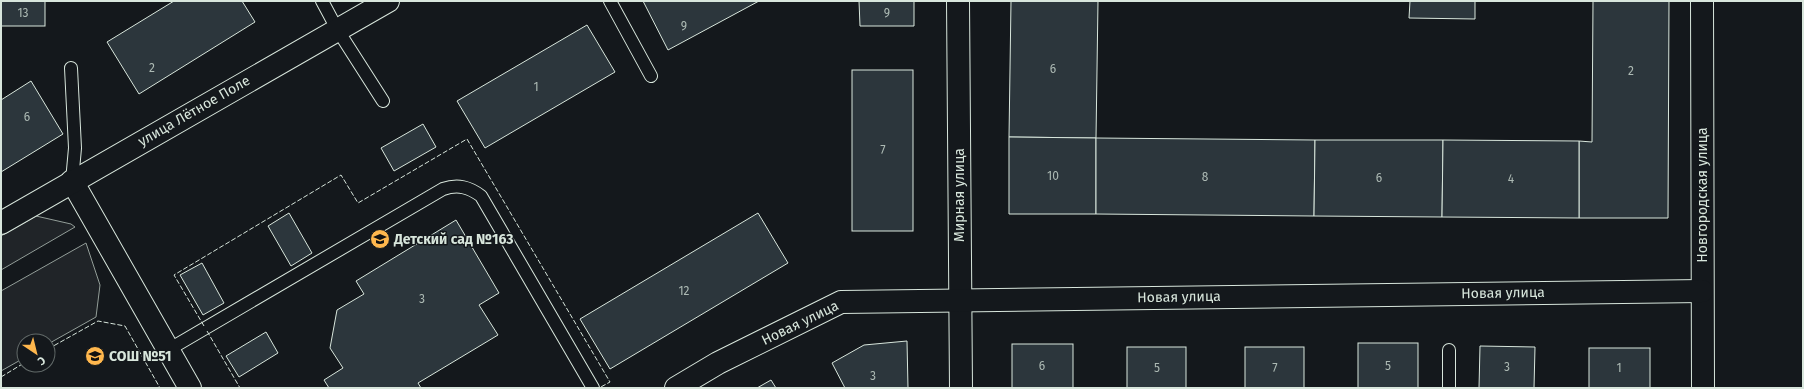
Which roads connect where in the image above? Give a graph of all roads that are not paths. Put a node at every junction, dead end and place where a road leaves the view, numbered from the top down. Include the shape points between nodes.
1 (322, 1) edge
2 (388, 1) edge
3 (610, 1) edge
4 (958, 1) edge
5 (1702, 1) edge
6 (338, 29) junction
7 (71, 68) dead end
8 (651, 76) dead end
9 (383, 101) dead end
10 (72, 181) junction
11 (1, 223) edge
12 (1702, 291) junction
13 (960, 300) junction
14 (168, 350) junction
15 (1449, 350) dead end
16 (190, 388) edge
17 (593, 388) edge
18 (676, 388) edge
19 (961, 388) edge
20 (1449, 388) edge
21 (1703, 388) edge

1 - 6 lane
2 - 6 street, улица Лётное Поле
3 - 8 lane
4 - 13 street, Мирная улица
5 - 12 street, Новгородская улица
6 - 9 lane
6 - 10 street, улица Лётное Поле
7 - 10 lane via 75,148
10 - 11 street, улица Лётное Поле
10 - 14 street
12 - 13 street, Новая улица
12 - 21 street, Новгородская улица
13 - 18 street, Новая улица via 841,302 718,363
13 - 19 street, Мирная улица
14 - 16 street
14 - 17 lane via 453,186 472,189 481,196
15 - 20 lane

